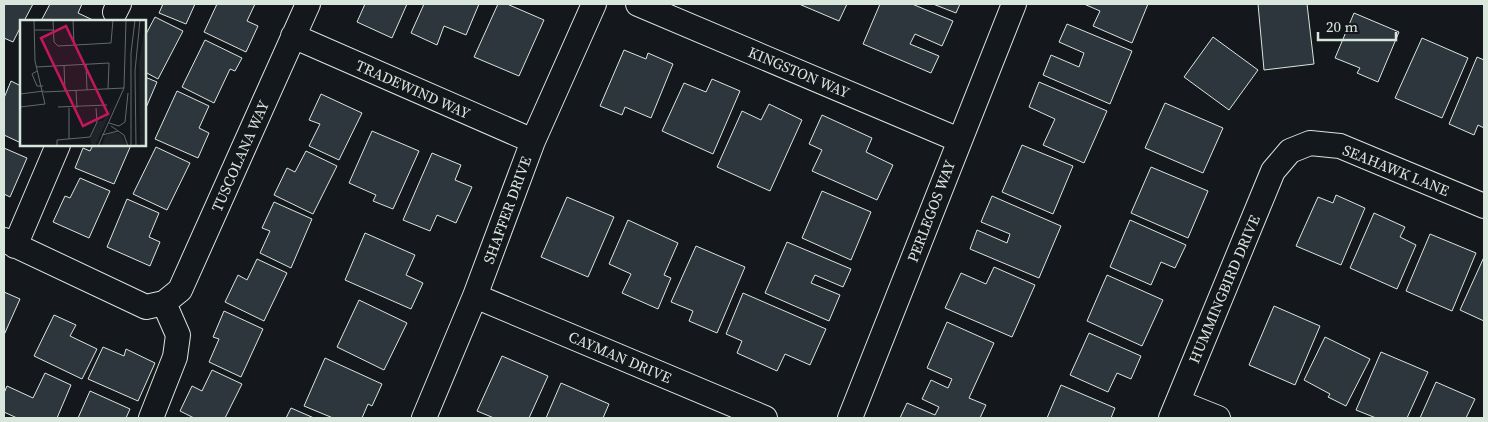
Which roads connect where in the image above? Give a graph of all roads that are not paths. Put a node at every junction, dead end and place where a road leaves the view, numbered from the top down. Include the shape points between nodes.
1 (308, 4) edge
2 (594, 4) edge
3 (638, 4) edge
4 (1014, 4) edge
5 (293, 36) junction
6 (959, 140) junction
7 (533, 141) junction
8 (58, 146) edge
9 (1282, 161) joint
10 (1484, 206) edge
11 (9, 243) edge
12 (475, 296) junction
13 (164, 303) junction
14 (1174, 410) edge
15 (150, 418) edge
16 (424, 418) edge
17 (765, 418) edge
18 (850, 418) edge
19 (1218, 418) edge

1 - 5 street, TUSCOLANA WAY
2 - 7 street, SHAFFER DRIVE
3 - 6 street, KINGSTON WAY
4 - 6 street, PERLEGOS WAY
5 - 7 street, TRADEWIND WAY
5 - 13 street, TUSCOLANA WAY via 180,290
6 - 18 street, PERLEGOS WAY
7 - 12 street, SHAFFER DRIVE
8 - 11 street
9 - 10 street, SEAHAWK LANE via 1290,151 1310,143 1340,146
9 - 14 street, HUMMINGBIRD DRIVE via 1273,171
11 - 13 street via 146,307
12 - 16 street, SHAFFER DRIVE
12 - 17 street, CAYMAN DRIVE
13 - 15 street via 178,335 175,357
14 - 19 street

